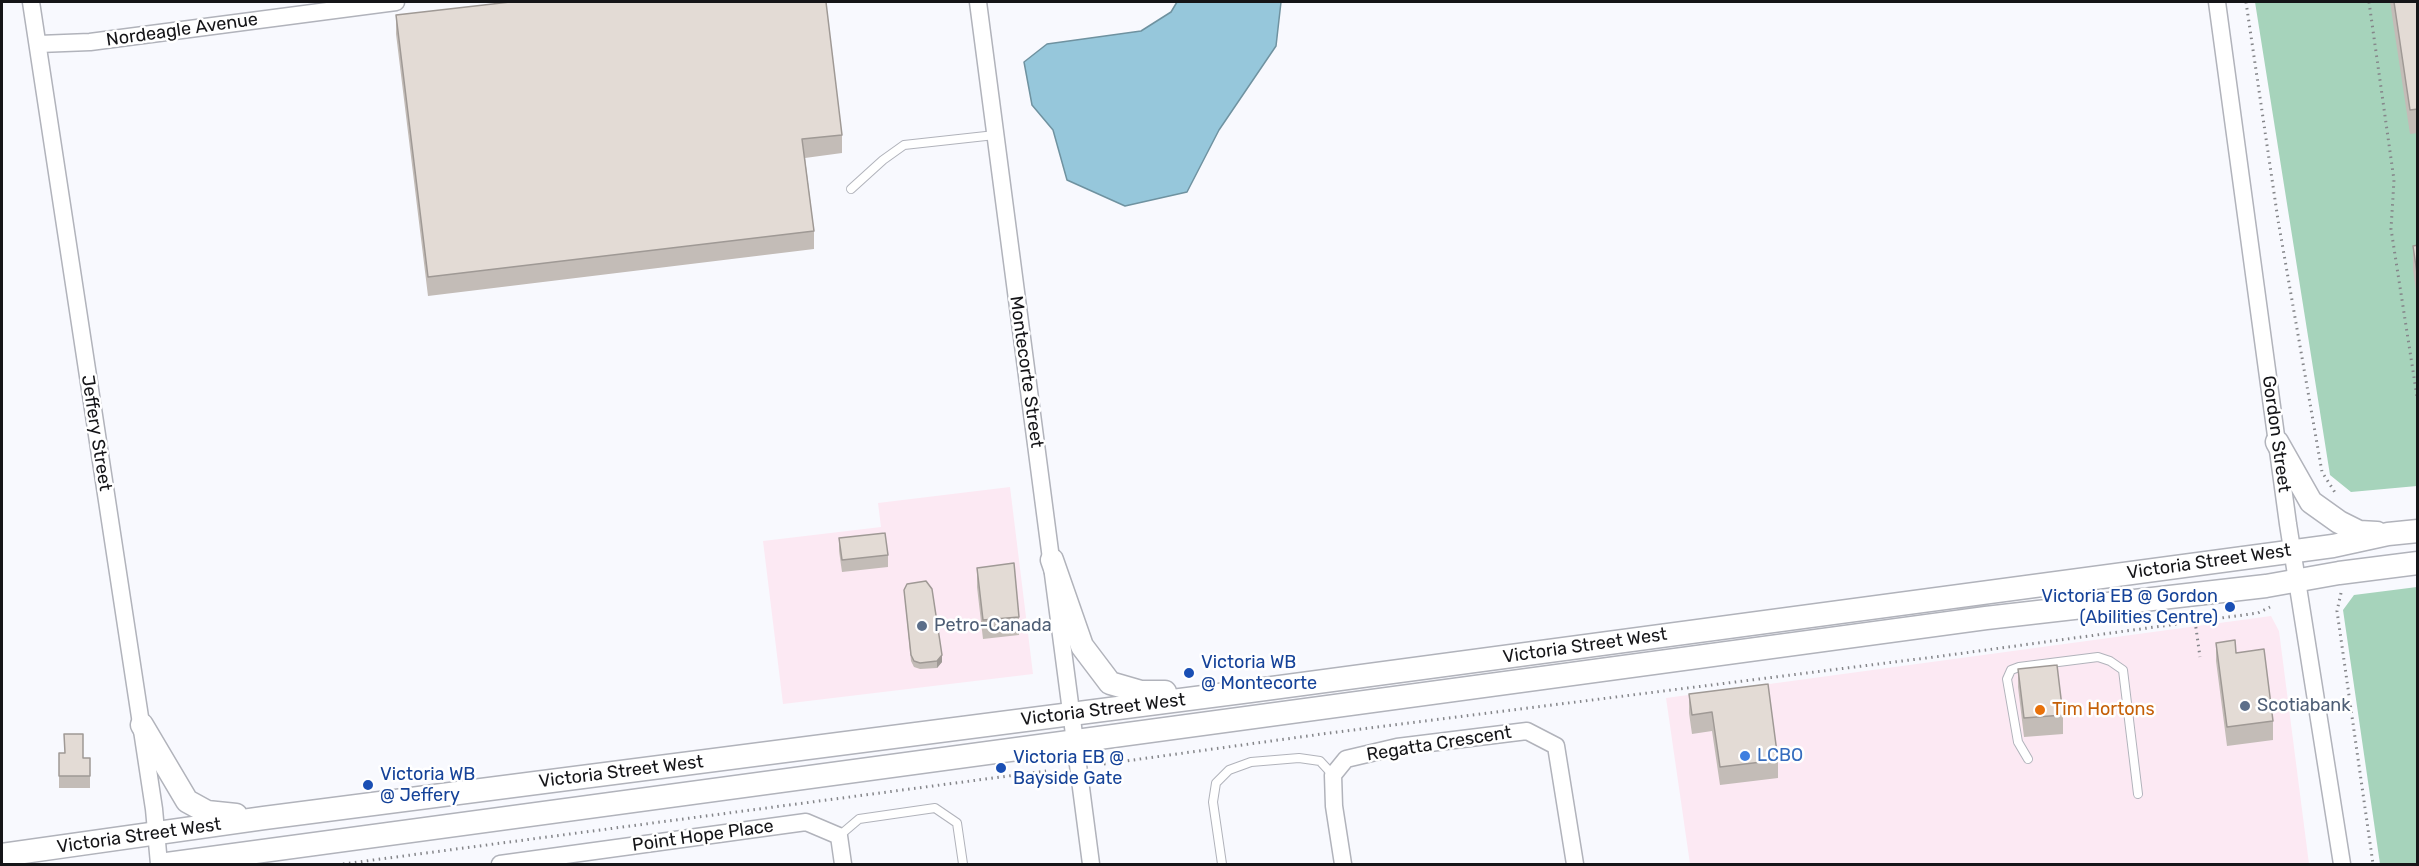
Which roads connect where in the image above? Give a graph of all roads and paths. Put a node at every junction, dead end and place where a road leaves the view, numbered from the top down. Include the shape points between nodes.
1 (31, 2) edge
2 (396, 2) edge
3 (978, 2) edge
4 (2217, 2) edge
5 (2246, 2) edge
6 (2369, 2) edge
7 (39, 44) junction
8 (995, 135) junction
9 (851, 189) dead end
10 (2418, 403) edge
11 (2277, 442) junction
12 (2336, 495) dead end
13 (2418, 531) edge
14 (2388, 534) junction
15 (2293, 551) junction
16 (1052, 560) junction
17 (2418, 562) edge
18 (2297, 580) junction
19 (2342, 588) dead end
20 (2270, 607) dead end
21 (2195, 621) junction
22 (2200, 657) dead end
23 (1250, 691) junction
24 (1072, 714) junction
25 (142, 725) junction
26 (1076, 743) junction
27 (2028, 759) dead end
28 (1104, 764) dead end
29 (1046, 771) dead end
30 (1333, 775) junction
31 (2138, 794) dead end
32 (264, 818) junction
33 (156, 834) junction
34 (839, 836) junction
35 (2, 855) edge
36 (159, 864) edge
37 (167, 864) edge
38 (343, 864) edge
39 (500, 864) edge
40 (843, 864) edge
41 (963, 864) edge
42 (1091, 864) edge
43 (1222, 864) edge
44 (1342, 864) edge
45 (1575, 864) edge
46 (2342, 864) edge
47 (2373, 864) edge

1 - 7 street, Jeffery Street
2 - 7 street, Nordeagle Avenue via 90,42
3 - 8 street, Montecorte Street
4 - 11 street, Gordon Street
5 - 12 path via 2278,220 2322,472
6 - 10 path via 2394,180 2391,229
7 - 25 street, Jeffery Street via 94,428
8 - 9 lane via 904,145
8 - 16 street, Montecorte Street
11 - 14 main road via 2311,502 2359,532
11 - 15 street, Gordon Street
13 - 14 main road, Victoria Street West
14 - 15 main road, Victoria Street West
15 - 18 street, Gordon Street
15 - 23 main road, Victoria Street West
16 - 23 main road via 1082,646 1110,683 1141,692
16 - 24 street, Montecorte Street
17 - 18 main road, Victoria Street West
18 - 26 main road, Victoria Street West via 1986,618
18 - 46 street, Gordon Street
19 - 47 path via 2337,611
20 - 21 path via 2258,613
21 - 22 path
21 - 28 path
23 - 24 main road, Victoria Street West
24 - 26 street, Montecorte Street
24 - 32 main road, Victoria Street West
25 - 32 main road via 187,801 207,812
25 - 33 street, Jeffery Street
26 - 37 main road, Victoria Street West
26 - 42 street, Montecorte Street
27 - 31 lane via 2018,742 2007,679 2011,670 2098,657 2123,670
29 - 38 path
30 - 43 lane via 1320,761 1299,758 1251,762 1229,770 1216,783 1213,802
30 - 44 street
30 - 45 street, Regatta Crescent via 1346,759 1397,747 1527,731 1556,746
32 - 33 main road, Victoria Street West
33 - 35 main road, Victoria Street West
33 - 36 street, Jeffery Street
34 - 39 street, Point Hope Place via 806,822
34 - 40 street
34 - 41 lane via 859,819 935,808 957,823

